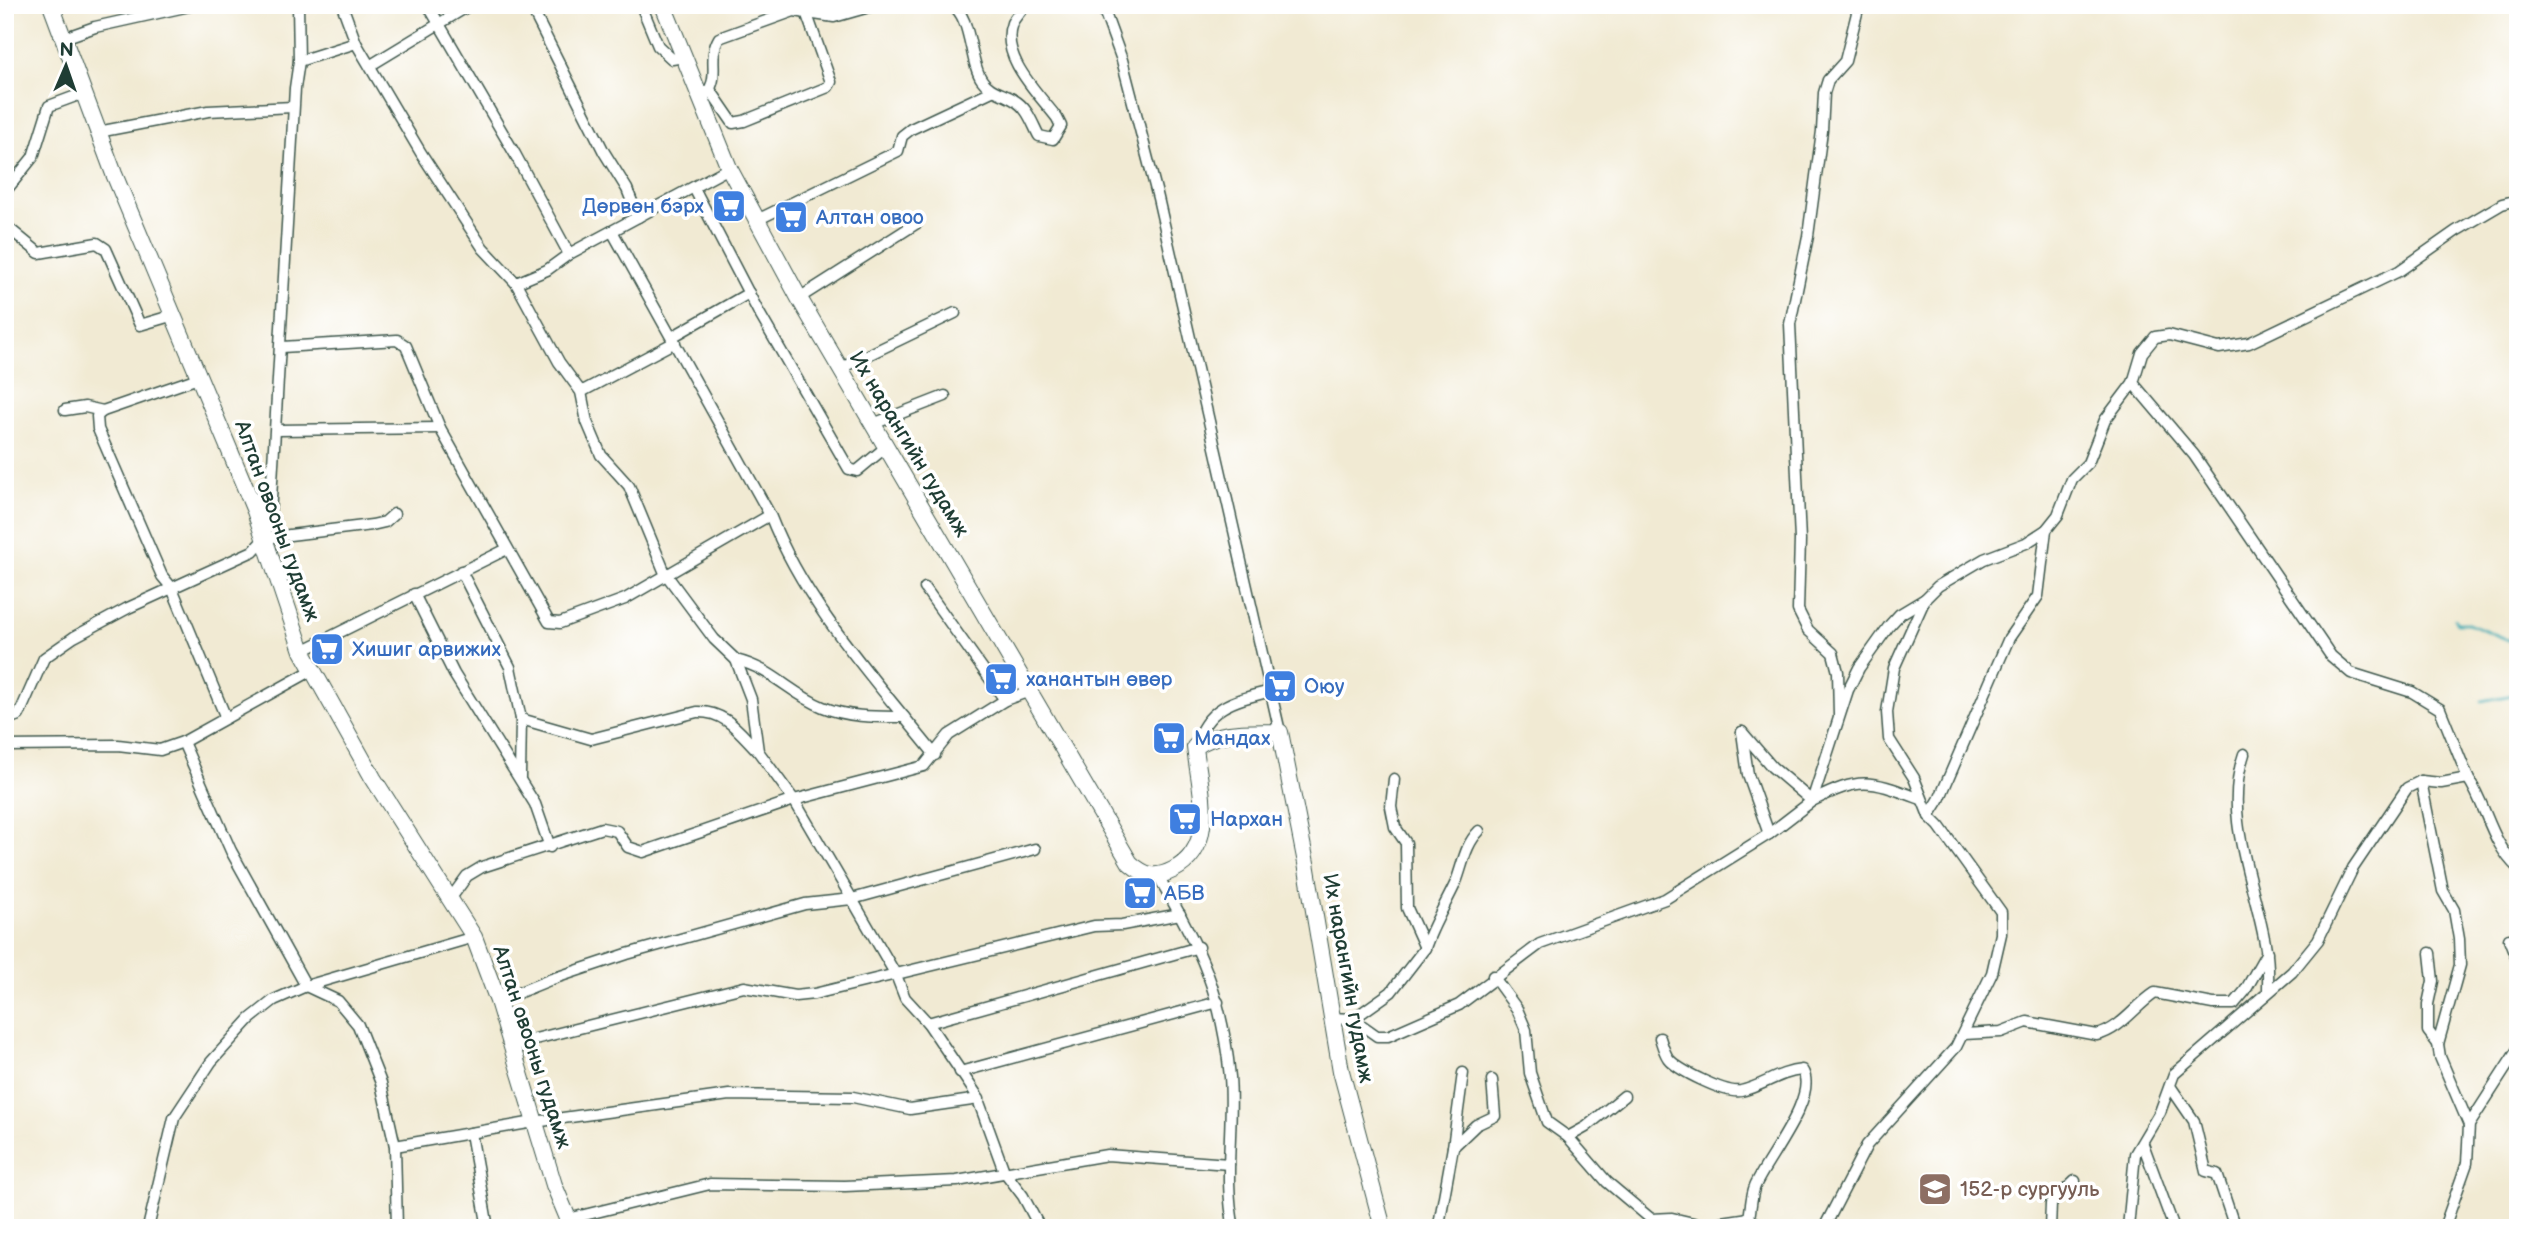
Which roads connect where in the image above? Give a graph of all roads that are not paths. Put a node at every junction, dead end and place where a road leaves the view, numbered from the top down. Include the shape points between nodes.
1 (51, 5) edge
2 (194, 5) edge
3 (298, 5) edge
4 (342, 5) edge
5 (428, 5) edge
6 (470, 5) edge
7 (530, 5) edge
8 (641, 5) edge
9 (663, 5) edge
10 (876, 5) edge
11 (918, 5) edge
12 (924, 5) edge
13 (951, 5) edge
14 (1025, 5) edge
15 (1102, 5) edge
16 (1859, 5) edge
17 (806, 12) junction
18 (438, 24) junction
19 (64, 38) junction
20 (356, 43) junction
21 (684, 57) junction
22 (299, 61) junction
23 (371, 65) junction
24 (992, 91) junction
25 (84, 93) junction
26 (705, 96) junction
27 (293, 107) junction
28 (98, 132) junction
29 (729, 168) junction
30 (694, 188) junction
31 (5, 192) edge
32 (2518, 200) edge
33 (638, 217) junction
34 (757, 220) junction
35 (917, 223) dead end
36 (5, 225) edge
37 (612, 231) junction
38 (569, 254) junction
39 (516, 283) junction
40 (749, 293) junction
41 (799, 299) junction
42 (956, 313) dead end
43 (174, 315) junction
44 (673, 340) junction
45 (282, 347) junction
46 (839, 369) junction
47 (201, 377) junction
48 (2133, 383) junction
49 (581, 392) junction
50 (945, 396) dead end
51 (65, 411) dead end
52 (103, 411) junction
53 (873, 424) junction
54 (440, 428) junction
55 (277, 430) junction
56 (886, 447) junction
57 (394, 514) dead end
58 (769, 515) junction
59 (2046, 530) junction
60 (265, 538) junction
61 (506, 549) junction
62 (461, 571) junction
63 (665, 573) junction
64 (172, 588) junction
65 (925, 588) dead end
66 (414, 594) junction
67 (1925, 599) junction
68 (302, 651) junction
69 (736, 660) junction
70 (312, 671) junction
71 (1030, 691) junction
72 (1272, 691) junction
73 (1005, 700) junction
74 (904, 717) junction
75 (226, 718) junction
76 (1840, 718) junction
77 (521, 719) junction
78 (5, 720) edge
79 (1280, 732) junction
80 (183, 742) junction
81 (5, 746) edge
82 (1195, 747) junction
83 (758, 751) junction
84 (2244, 754) dead end
85 (935, 755) junction
86 (520, 777) junction
87 (2468, 778) junction
88 (1394, 779) dead end
89 (2421, 781) junction
90 (1921, 799) junction
91 (794, 800) junction
92 (1812, 801) junction
93 (1928, 817) junction
94 (1479, 831) dead end
95 (1769, 834) junction
96 (550, 847) junction
97 (1035, 849) dead end
98 (2518, 868) edge
99 (1158, 876) junction
100 (451, 898) junction
101 (852, 899) junction
102 (1180, 914) junction
103 (474, 937) junction
104 (2510, 939) dead end
105 (1199, 947) junction
106 (1425, 948) junction
107 (2267, 952) junction
108 (2430, 953) dead end
109 (2518, 962) edge
110 (896, 975) junction
111 (1493, 976) junction
112 (306, 986) junction
113 (2268, 992) junction
114 (498, 1001) junction
115 (1218, 1002) junction
116 (1330, 1018) junction
117 (1353, 1019) junction
118 (928, 1023) junction
119 (1964, 1034) junction
120 (1660, 1038) dead end
121 (2438, 1044) junction
122 (511, 1045) junction
123 (2518, 1049) edge
124 (960, 1072) junction
125 (1463, 1073) dead end
126 (1492, 1080) dead end
127 (2169, 1086) junction
128 (1624, 1096) dead end
129 (979, 1099) junction
130 (534, 1122) junction
131 (2469, 1125) junction
132 (471, 1133) junction
133 (1568, 1137) junction
134 (2143, 1144) junction
135 (395, 1146) junction
136 (1453, 1147) junction
137 (1229, 1164) junction
138 (1004, 1171) junction
139 (2075, 1181) dead end
140 (1749, 1218) junction
141 (570, 1224) edge
142 (148, 1228) edge
143 (397, 1228) edge
144 (488, 1228) edge
145 (1040, 1228) edge
146 (1234, 1228) edge
147 (1383, 1228) edge
148 (1442, 1228) edge
149 (1763, 1228) edge
150 (1824, 1228) edge
151 (2050, 1228) edge
152 (2128, 1228) edge
153 (2174, 1228) edge
154 (2235, 1228) edge
155 (2444, 1228) edge

1 - 19 main road, Алтан овооны гудамж
2 - 19 street
3 - 22 street
4 - 20 street
5 - 18 street
6 - 18 street
7 - 33 street
8 - 21 street via 658,46 672,59
9 - 21 main road, Их нарангийн гудамж
10 - 17 street via 834,17
11 - 12 street
13 - 24 street via 961,14 981,80
14 - 24 street via 1012,24 1013,54 1057,118 1058,134 1045,139 1039,136 1027,111 1015,100
15 - 72 street via 1122,60 1158,198
16 - 76 street via 1844,61 1828,79 1824,93 1808,236 1790,324 1800,540 1798,610 1808,630 1833,653
17 - 26 street via 794,11 719,38 715,82
17 - 26 street via 831,82 828,87 733,122
18 - 23 street
18 - 38 street
19 - 25 main road, Алтан овооны гудамж
20 - 22 street
20 - 23 street
21 - 26 main road, Их нарангийн гудамж
22 - 27 street
23 - 39 street via 483,248
24 - 34 street via 911,129 902,136 898,151
25 - 28 main road, Алтан овооны гудамж
25 - 31 street via 49,106 33,157
26 - 29 main road, Их нарангийн гудамж
27 - 28 street via 208,111
27 - 45 street
28 - 43 main road, Алтан овооны гудамж
29 - 30 street
29 - 34 main road, Их нарангийн гудамж
30 - 33 street
30 - 40 street
32 - 48 street via 2502,204 2456,231 2399,271 2249,343 2219,348 2169,335 2155,337 2142,353
33 - 37 street
34 - 41 main road, Их нарангийн гудамж
35 - 41 street
36 - 43 street via 39,253 97,243 116,267 140,326
37 - 38 street
37 - 44 street
38 - 39 street
39 - 49 street via 559,362
40 - 44 street
40 - 56 street via 849,469 857,471
41 - 46 main road, Их нарангийн гудамж
42 - 46 street
43 - 47 main road, Алтан овооны гудамж
44 - 49 street
44 - 58 street
45 - 54 street via 397,340 406,346
45 - 55 street
46 - 53 main road, Их нарангийн гудамж
47 - 52 street
47 - 60 main road, Алтан овооны гудамж
48 - 59 street via 2105,420 2088,463 2072,480 2058,515
48 - 87 street via 2194,455 2331,656 2351,673 2412,692 2440,709
49 - 63 street via 601,455 629,486
50 - 53 street
51 - 52 street via 85,407
52 - 64 street via 97,416 98,429 162,576
53 - 56 main road, Их нарангийн гудамж
54 - 55 street
54 - 61 street
55 - 60 street
56 - 71 main road, Их нарангийн гудамж
57 - 60 street via 372,525
58 - 63 street
58 - 74 street via 786,557
59 - 67 street via 1984,559
59 - 93 street via 2038,596 2008,638
60 - 64 street via 253,551
60 - 68 main road, Алтан овооны гудамж
61 - 62 street
61 - 63 street via 549,622 560,623 625,599
62 - 66 street
62 - 77 street via 510,667
63 - 69 street via 714,639
64 - 75 street
64 - 78 street via 74,637 44,658 19,715
65 - 73 street
66 - 68 street
66 - 86 street via 454,674
67 - 76 street via 1889,626 1859,668
67 - 90 street via 1894,668 1887,712 1889,739 1914,778
68 - 70 main road, Алтан овооны гудамж
69 - 74 street via 760,666 822,707 858,717
69 - 83 street via 751,698
70 - 75 street
70 - 100 main road, Алтан овооны гудамж via 373,778
71 - 73 street
71 - 99 main road, Их нарангийн гудамж via 1130,863 1149,876
72 - 79 street
72 - 82 street via 1229,703 1200,730
73 - 85 street via 941,742
74 - 85 street
75 - 80 street
76 - 92 street
77 - 83 street via 591,739 712,711
77 - 86 street
79 - 82 main road via 1234,733 1206,739
79 - 116 main road, Их нарангийн гудамж
80 - 81 street via 160,750 118,745
80 - 112 street via 231,851
82 - 99 main road via 1203,821 1200,839 1189,860
83 - 91 street
84 - 107 street via 2236,778 2238,823
85 - 91 street via 924,766
86 - 96 street via 536,804
87 - 89 street
87 - 98 street via 2507,858
88 - 106 street via 1393,817 1406,843 1407,908
89 - 113 street via 2407,788 2353,868 2318,940
89 - 121 street via 2443,891 2454,910 2459,939 2460,965
90 - 92 street via 1858,781
90 - 93 street
91 - 96 street via 643,852 628,847 617,831 608,828
91 - 101 street
92 - 95 street
92 - 95 street via 1742,733 1748,775
93 - 119 street via 1940,826 2001,912 1992,973
94 - 106 street via 1470,841
95 - 111 street via 1665,899 1540,944
96 - 100 street via 482,867 467,876
97 - 101 street
99 - 102 street
100 - 103 main road, Алтан овооны гудамж
101 - 110 street
101 - 114 street via 805,904 626,954
102 - 105 street
102 - 110 street via 1094,926
103 - 112 street
103 - 114 main road, Алтан овооны гудамж
104 - 109 street
105 - 115 street
105 - 118 street
106 - 117 street via 1391,992
107 - 113 street
107 - 119 street via 2234,1004 2155,993 2137,1004 2123,1021 2098,1035 2027,1022 2001,1032
108 - 121 street via 2433,981 2428,1031
110 - 118 street via 905,998
110 - 122 street via 814,995 744,987
111 - 117 street via 1459,1004 1388,1037 1377,1036
111 - 133 street via 1526,1030 1530,1073 1547,1122
112 - 135 street via 338,1001 358,1025 381,1083
112 - 142 street via 274,1000 250,1019 211,1062 174,1118
113 - 127 street via 2183,1065
114 - 122 main road, Алтан овооны гудамж
115 - 124 street
115 - 137 street via 1230,1078
116 - 117 street
116 - 147 main road, Их нарангийн гудамж via 1360,1152
118 - 124 street
119 - 150 street via 1867,1145
120 - 140 street via 1668,1058 1682,1070 1721,1088 1739,1092 1784,1072 1802,1070 1808,1078 1794,1116 1755,1187
121 - 131 street
122 - 130 main road, Алтан овооны гудамж
123 - 131 street
124 - 129 street
125 - 136 street
126 - 136 street via 1495,1116 1476,1125
127 - 134 street
127 - 154 street via 2194,1121 2206,1171 2217,1174
128 - 133 street
129 - 130 street via 910,1109 853,1097 729,1095
129 - 138 street
130 - 132 street
130 - 141 main road, Алтан овооны гудамж
131 - 155 street via 2468,1163
132 - 135 street
132 - 144 street
133 - 140 street via 1607,1182 1651,1219 1702,1225
134 - 152 street via 2135,1154
134 - 153 street
135 - 143 street
136 - 148 street
137 - 138 street via 1107,1155
137 - 146 street
138 - 141 street via 957,1181 845,1186 710,1184
138 - 145 street
139 - 151 street via 2051,1204
140 - 149 street

